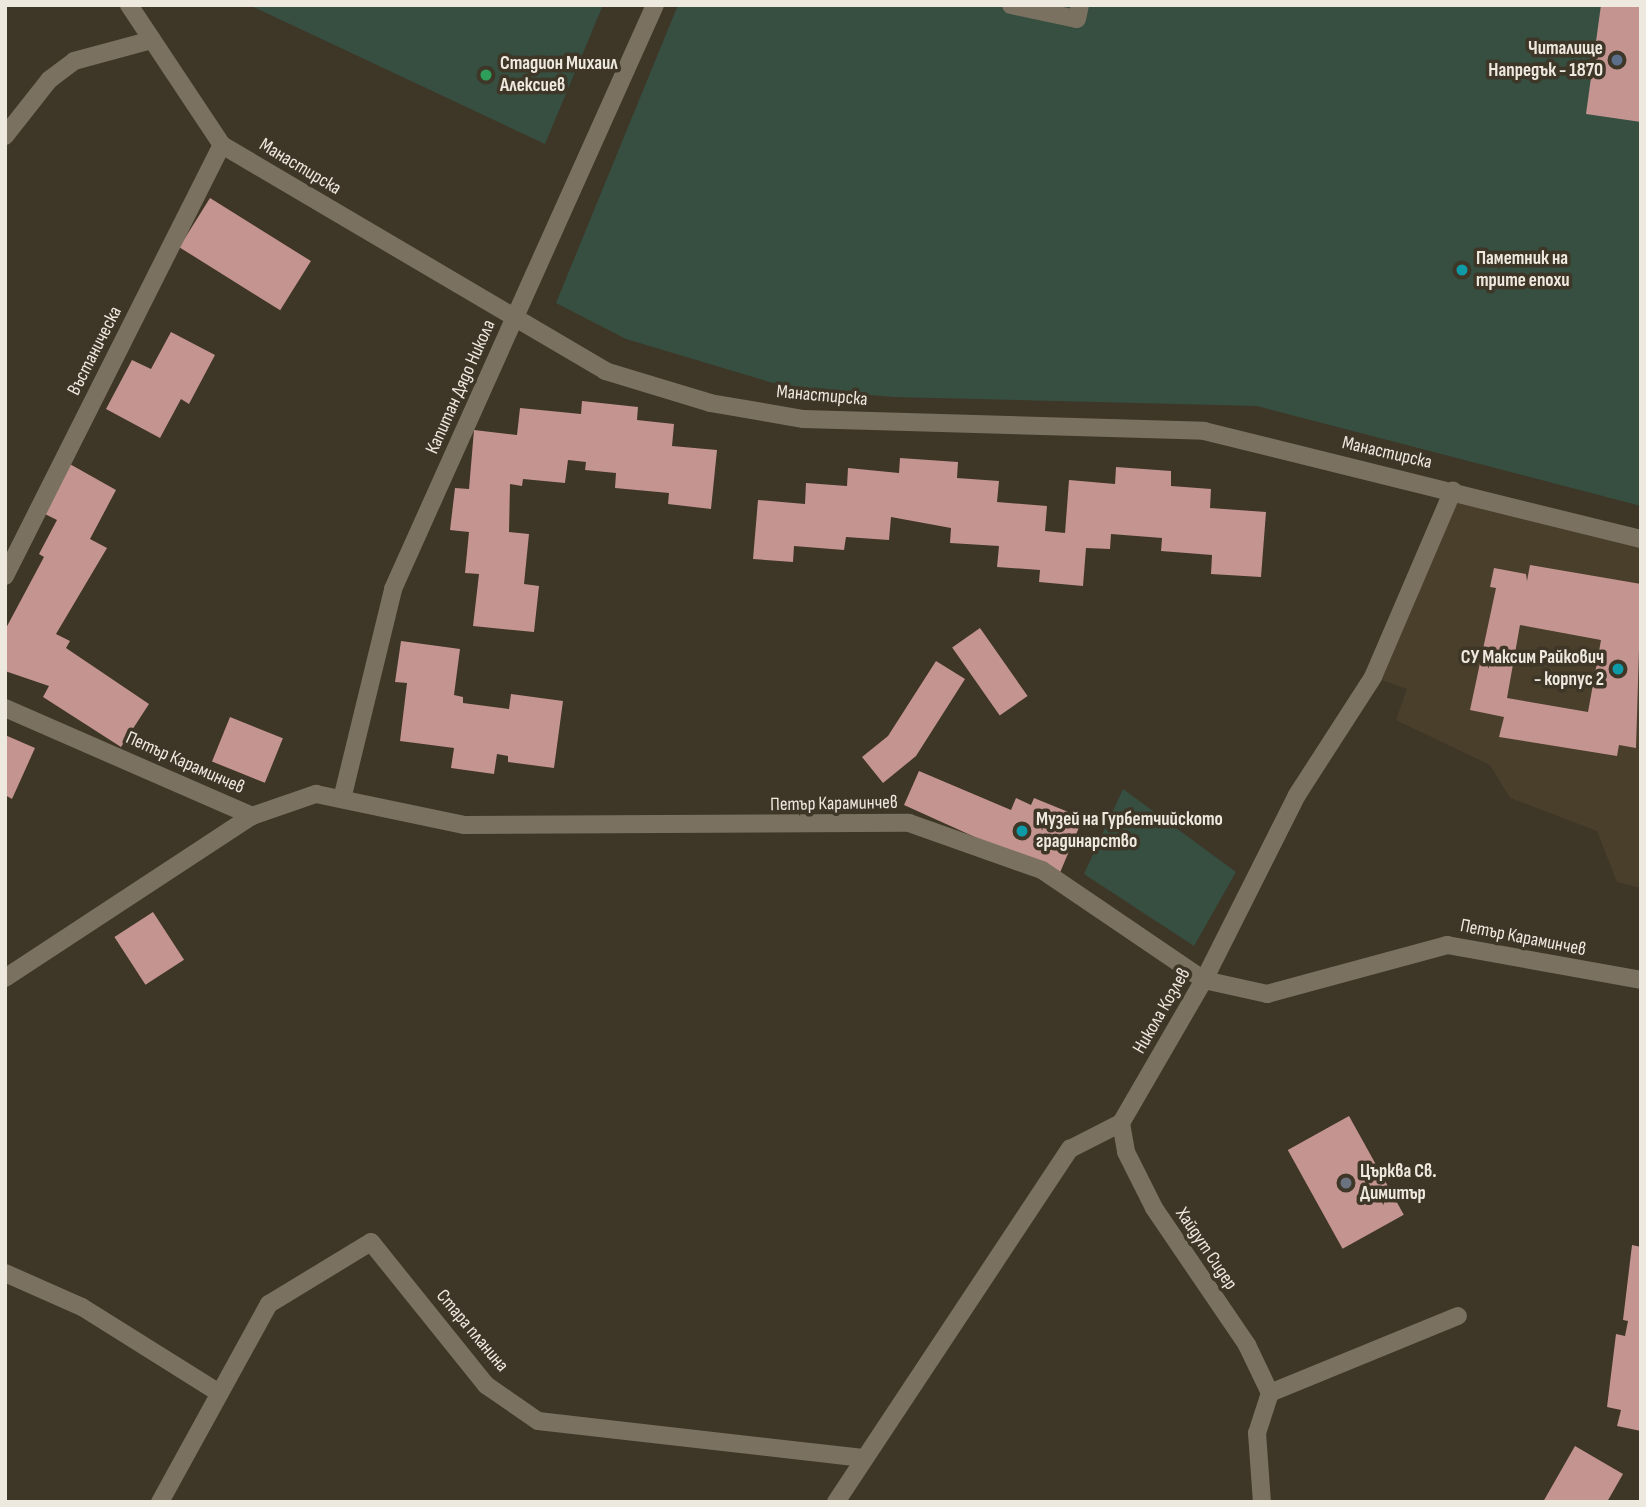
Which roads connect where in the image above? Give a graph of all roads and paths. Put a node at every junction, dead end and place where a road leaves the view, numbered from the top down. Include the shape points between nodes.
1 (129, 5) edge
2 (655, 5) edge
3 (1011, 5) edge
4 (1080, 5) edge
5 (152, 40) junction
6 (5, 136) edge
7 (222, 145) junction
8 (515, 319) junction
9 (1453, 490) junction
10 (1641, 539) edge
11 (5, 576) edge
12 (5, 708) edge
13 (342, 799) junction
14 (252, 816) junction
15 (5, 978) edge
16 (1204, 980) junction
17 (1641, 980) edge
18 (1121, 1123) junction
19 (5, 1273) edge
20 (1458, 1316) dead end
21 (216, 1391) junction
22 (1270, 1393) junction
23 (860, 1458) junction
24 (160, 1502) edge
25 (836, 1502) edge
26 (1262, 1502) edge

1 - 5 street, Манастирска
2 - 8 street, Капитан Дядо Никола
3 - 4 street via 1077,19
5 - 6 street via 74,61 49,80
5 - 7 street, Манастирска
7 - 8 street, Манастирска
7 - 11 street, Въстаническа
8 - 9 street, Манастирска via 605,371 710,403 804,419 1204,431
8 - 13 street, Капитан Дядо Никола via 393,589
9 - 10 street, Манастирска
9 - 16 street, Никола Козлев via 1373,677 1297,795
12 - 14 street, Петър Караминчев
13 - 14 street, Петър Караминчев via 316,794
13 - 16 street, Петър Караминчев via 465,825 909,823 1042,870
14 - 15 street
16 - 17 street, Петър Караминчев via 1267,993 1447,944
16 - 18 street, Никола Козлев
18 - 22 street, Хайдут Сидер via 1126,1152 1154,1208 1247,1345
18 - 23 street via 1070,1149
19 - 21 street via 82,1307
20 - 22 street
21 - 23 street, Стара планина via 269,1304 371,1242 486,1385 538,1421
21 - 24 street, Стара планина
22 - 26 street via 1257,1433
23 - 25 street

